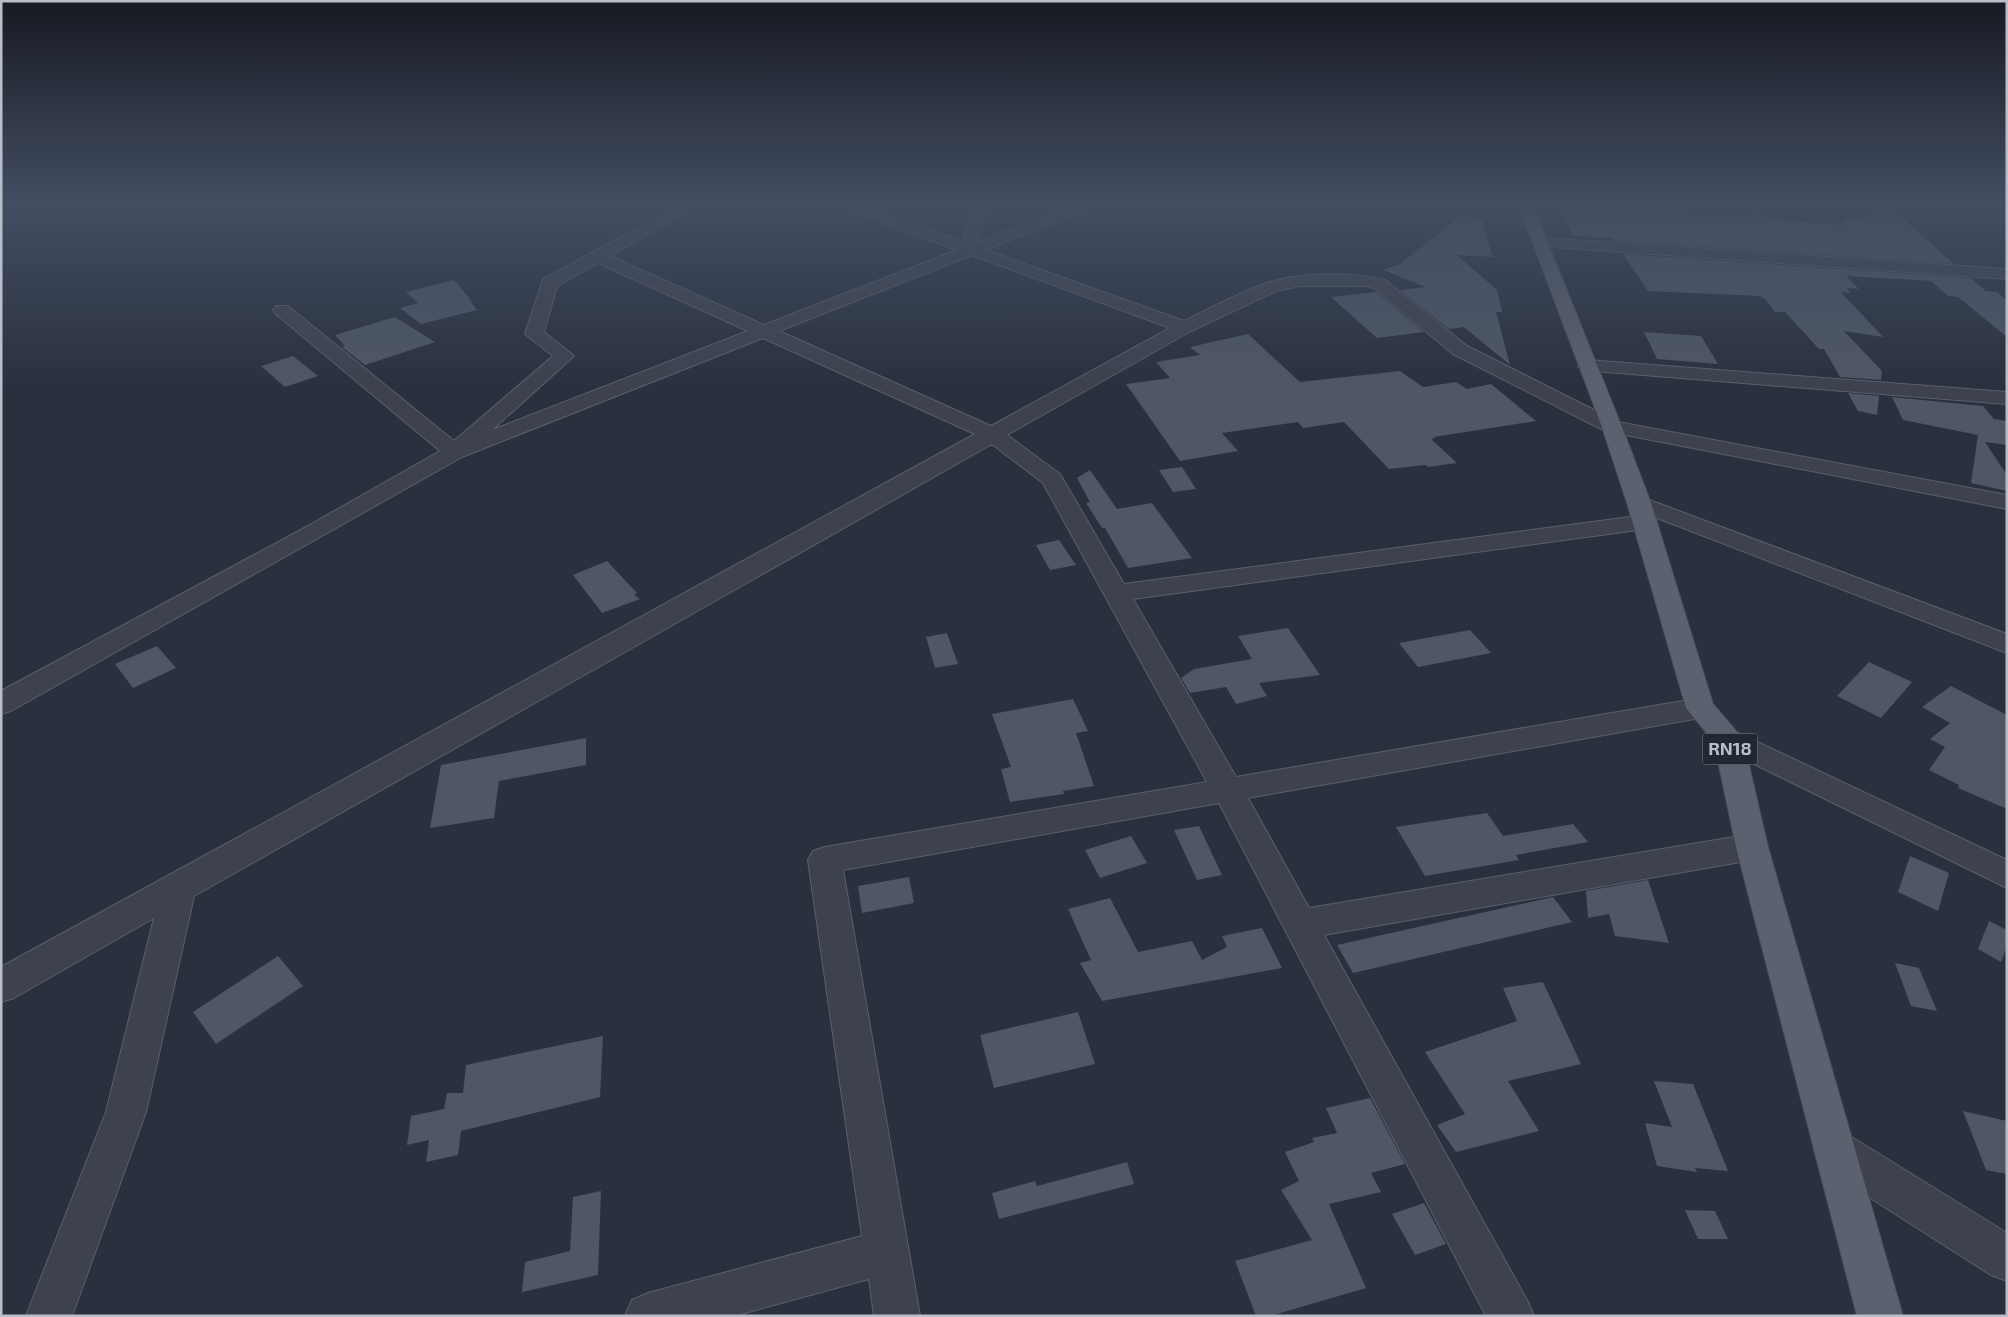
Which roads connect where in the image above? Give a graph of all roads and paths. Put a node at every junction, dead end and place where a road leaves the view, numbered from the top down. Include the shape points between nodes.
1 (580, 265) edge
2 (619, 265) edge
3 (930, 265) edge
4 (1017, 265) edge
5 (1550, 265) edge
6 (1879, 265) edge
7 (2007, 274) edge
8 (282, 310) dead end
9 (1185, 327) junction
10 (766, 330) junction
11 (1588, 366) junction
12 (2007, 398) edge
13 (1612, 427) junction
14 (992, 434) junction
15 (454, 452) junction
16 (2007, 502) edge
17 (1642, 512) junction
18 (1117, 593) junction
19 (2007, 644) edge
20 (1, 704) edge
21 (1700, 708) junction
22 (1728, 739) junction
23 (1228, 791) junction
24 (1752, 847) junction
25 (2007, 875) edge
26 (178, 889) junction
27 (1300, 924) junction
28 (1, 986) edge
29 (1835, 1151) junction
30 (887, 1252) junction
31 (2007, 1259) edge
32 (49, 1316) edge
33 (648, 1316) edge
34 (897, 1316) edge
35 (1511, 1316) edge
36 (1880, 1316) edge

1 - 15 street via 549,282 534,334 565,356
2 - 10 street
3 - 10 street
4 - 9 street
5 - 11 main road, RN18
6 - 7 street
8 - 15 street
9 - 13 street via 1271,287 1300,281 1372,282 1379,284 1460,350
9 - 14 street
10 - 14 street
10 - 15 street
11 - 12 street
11 - 13 main road, RN18
13 - 16 street
13 - 17 main road, RN18
14 - 18 street via 1052,479
14 - 26 street
15 - 20 street
17 - 18 street
17 - 19 street
17 - 21 main road, RN18
18 - 23 street
21 - 22 main road, RN18
21 - 23 street
22 - 24 main road, RN18
22 - 25 street
23 - 27 street
23 - 30 street via 826,860
24 - 27 street
24 - 29 main road, RN18
26 - 28 street
26 - 32 street via 126,1112
27 - 35 street
29 - 31 street
29 - 36 main road, RN18
30 - 33 street
30 - 34 street

